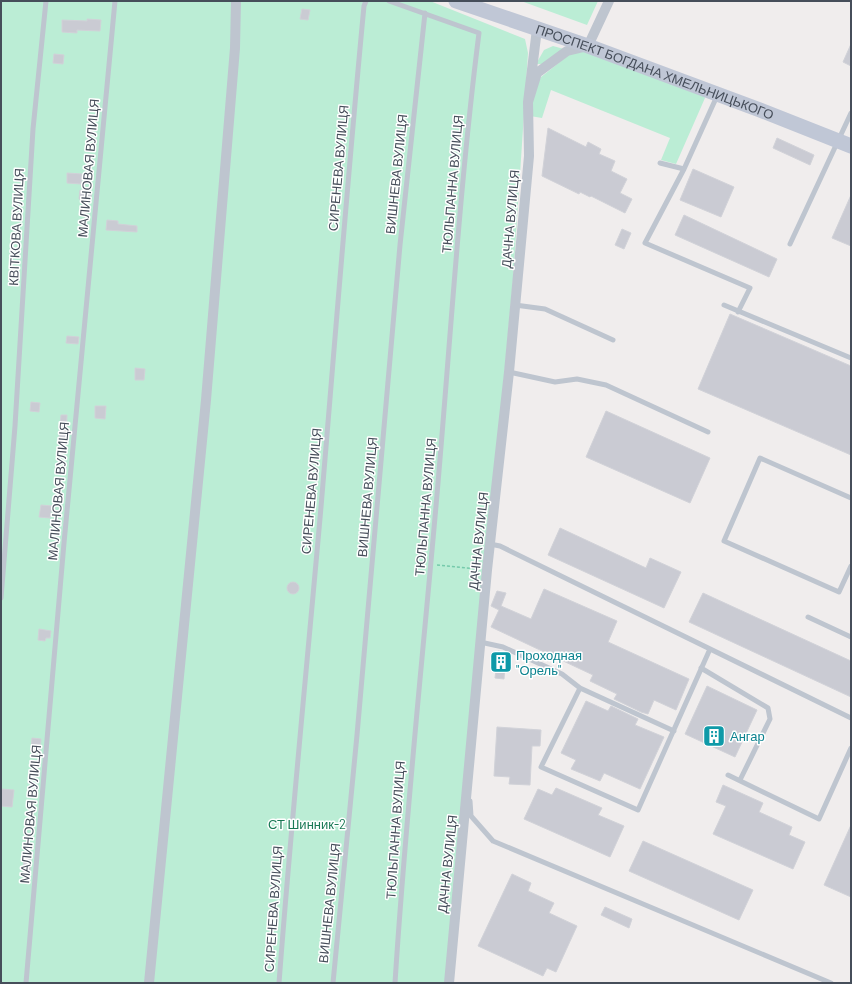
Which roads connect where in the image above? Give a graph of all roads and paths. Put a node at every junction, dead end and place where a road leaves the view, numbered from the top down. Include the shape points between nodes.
1 (46, 1) edge
2 (115, 1) edge
3 (236, 1) edge
4 (366, 1) edge
5 (389, 1) edge
6 (609, 1) edge
7 (462, 2) edge
8 (425, 14) junction
9 (537, 29) junction
10 (588, 46) junction
11 (718, 95) junction
12 (528, 102) junction
13 (851, 113) edge
14 (845, 143) edge
15 (660, 163) dead end
16 (684, 169) junction
17 (790, 244) dead end
18 (515, 305) junction
19 (724, 306) dead end
20 (738, 312) junction
21 (613, 340) dead end
22 (851, 358) edge
23 (509, 372) junction
24 (708, 432) dead end
25 (851, 498) edge
26 (490, 544) junction
27 (431, 565) junction
28 (851, 566) edge
29 (487, 570) junction
30 (1, 598) edge
31 (808, 617) dead end
32 (851, 637) edge
33 (480, 642) junction
34 (710, 649) junction
35 (701, 668) junction
36 (580, 688) junction
37 (851, 718) edge
38 (674, 731) junction
39 (851, 748) edge
40 (728, 775) dead end
41 (740, 780) junction
42 (468, 787) junction
43 (26, 983) edge
44 (149, 983) edge
45 (279, 983) edge
46 (333, 983) edge
47 (395, 983) edge
48 (449, 983) edge
49 (831, 983) edge

1 - 30 lane, КВІТКОВА ВУЛИЦЯ via 33,129 15,426
2 - 43 lane, МАЛИНОВАЯ ВУЛИЦЯ
3 - 44 street via 235,48 206,400
4 - 45 lane, СИРЕНЕВА ВУЛИЦЯ via 353,114
5 - 8 lane
6 - 10 street
7 - 9 main road, ПРОСПЕКТ БОГДАНА ХМЕЛЬНИЦЬКОГО
8 - 27 lane, ТЮЛЬПАННА ВУЛИЦЯ via 478,33 468,115
8 - 46 lane, ВИШНЕВА ВУЛИЦЯ via 401,238
9 - 10 main road, ПРОСПЕКТ БОГДАНА ХМЕЛЬНИЦЬКОГО
9 - 12 street
10 - 11 main road, ПРОСПЕКТ БОГДАНА ХМЕЛЬНИЦЬКОГО
10 - 12 street via 567,51 537,73
11 - 14 main road, ПРОСПЕКТ БОГДАНА ХМЕЛЬНИЦЬКОГО
11 - 16 lane
12 - 18 street, ДАЧНА ВУЛИЦЯ via 529,156
13 - 14 lane
14 - 17 lane
15 - 16 lane
16 - 20 lane via 645,243 750,288
18 - 21 lane via 545,309
18 - 23 street, ДАЧНА ВУЛИЦЯ
19 - 20 lane
20 - 22 lane
23 - 24 lane via 555,382 577,379 606,385
23 - 26 street, ДАЧНА ВУЛИЦЯ
25 - 28 lane via 760,458 724,541 839,592
26 - 29 street, ДАЧНА ВУЛИЦЯ
26 - 34 lane via 500,546
27 - 29 path
27 - 47 lane, ТЮЛЬПАННА ВУЛИЦЯ via 411,762
29 - 33 street, ДАЧНА ВУЛИЦЯ
31 - 32 lane
33 - 36 lane via 503,647 562,674
33 - 42 street, ДАЧНА ВУЛИЦЯ
34 - 35 lane
34 - 37 lane
35 - 38 lane
35 - 41 lane via 768,708 770,719
36 - 38 lane
36 - 38 lane via 541,767 638,810
39 - 41 lane via 819,819
40 - 41 lane
42 - 48 street, ДАЧНА ВУЛИЦЯ
42 - 49 lane via 471,816 493,841

